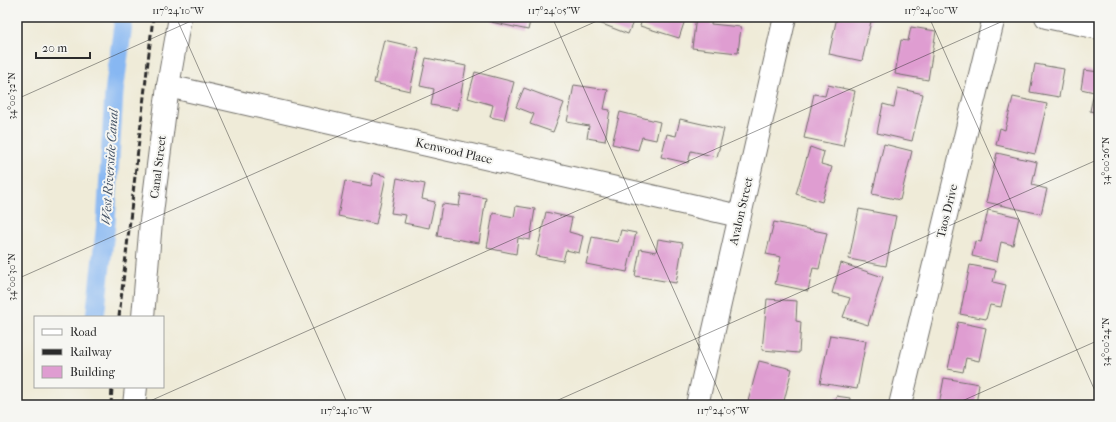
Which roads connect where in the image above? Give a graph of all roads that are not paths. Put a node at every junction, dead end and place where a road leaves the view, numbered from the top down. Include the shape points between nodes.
1 (180, 17) edge
2 (785, 17) edge
3 (994, 17) edge
4 (1046, 17) edge
5 (1099, 28) edge
6 (168, 86) junction
7 (739, 216) junction
8 (143, 316) edge
9 (136, 388) edge
10 (134, 405) edge
11 (697, 405) edge
12 (900, 405) edge

1 - 6 street, Canal Street
2 - 7 street, Avalon Street
3 - 12 street, Taos Drive
4 - 5 street
6 - 7 street, Kenwood Place
6 - 8 street, Canal Street via 151,221
7 - 11 street, Avalon Street
9 - 10 street

